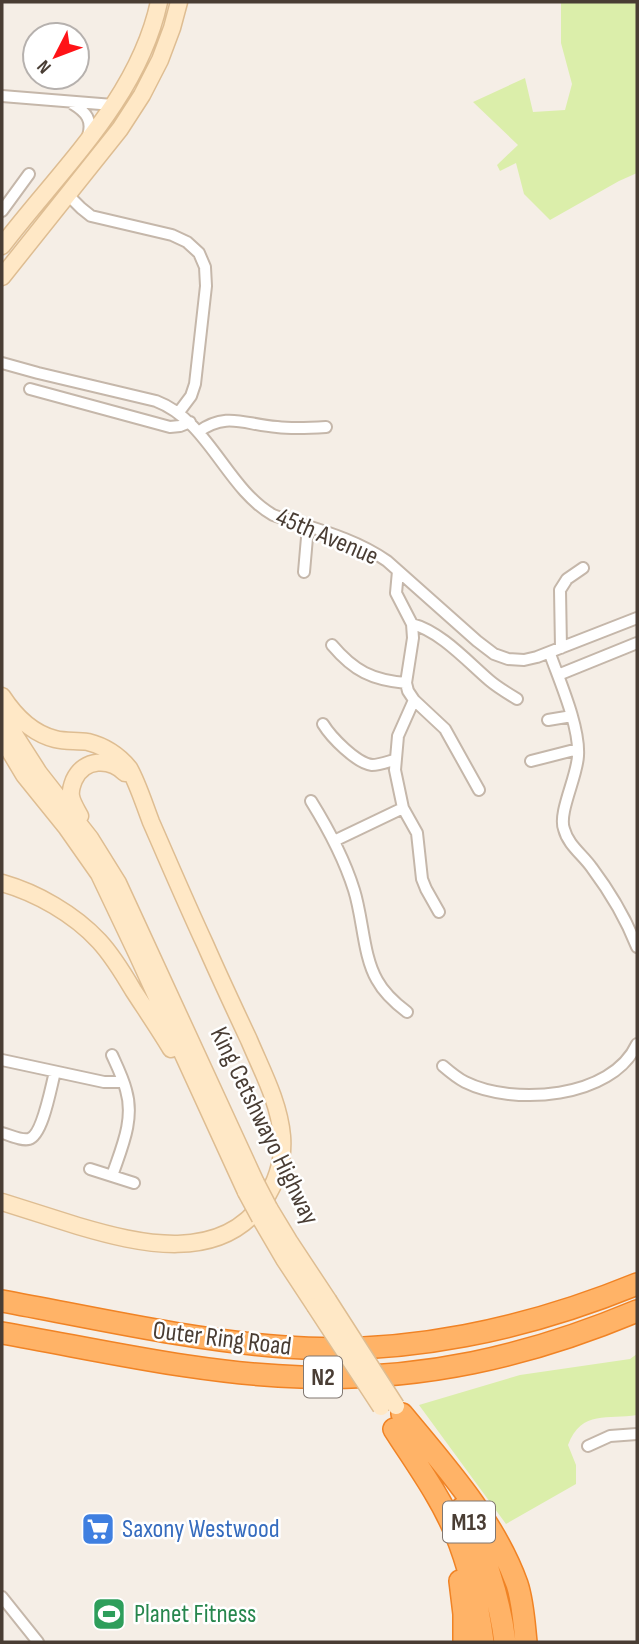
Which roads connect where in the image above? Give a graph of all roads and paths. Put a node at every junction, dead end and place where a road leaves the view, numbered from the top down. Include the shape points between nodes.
1 (159, 2) edge
2 (179, 2) edge
3 (2, 96) edge
4 (71, 103) junction
5 (113, 104) junction
6 (86, 142) junction
7 (29, 174) dead end
8 (67, 194) junction
9 (2, 211) edge
10 (2, 247) edge
11 (2, 277) edge
12 (2, 363) edge
13 (26, 370) junction
14 (2, 373) edge
15 (30, 389) dead end
16 (179, 412) junction
17 (190, 422) junction
18 (326, 428) dead end
19 (198, 432) junction
20 (308, 526) junction
21 (583, 568) dead end
22 (398, 570) junction
23 (304, 572) dead end
24 (637, 618) edge
25 (412, 624) junction
26 (637, 643) edge
27 (332, 645) dead end
28 (561, 648) junction
29 (550, 653) junction
30 (558, 675) junction
31 (406, 683) junction
32 (2, 696) edge
33 (517, 699) dead end
34 (414, 700) junction
35 (2, 710) edge
36 (572, 716) junction
37 (548, 719) dead end
38 (323, 724) dead end
39 (2, 738) edge
40 (578, 749) junction
41 (394, 760) junction
42 (531, 761) dead end
43 (478, 790) dead end
44 (139, 792) junction
45 (312, 801) dead end
46 (402, 808) junction
47 (334, 841) junction
48 (111, 870) junction
49 (2, 883) edge
50 (439, 912) dead end
51 (637, 947) edge
52 (407, 1012) dead end
53 (637, 1044) edge
54 (112, 1055) dead end
55 (2, 1060) edge
56 (443, 1066) dead end
57 (55, 1072) junction
58 (123, 1082) junction
59 (202, 1099) junction
60 (2, 1133) edge
61 (90, 1169) dead end
62 (112, 1176) junction
63 (134, 1183) dead end
64 (251, 1188) junction
65 (2, 1202) edge
66 (637, 1283) edge
67 (2, 1301) edge
68 (637, 1311) edge
69 (2, 1333) edge
70 (393, 1414) junction
71 (637, 1434) edge
72 (588, 1446) dead end
73 (2, 1597) edge
74 (38, 1642) edge
75 (464, 1642) edge
76 (483, 1642) edge
77 (505, 1642) edge
78 (526, 1642) edge

1 - 5 main road via 136,67
2 - 8 main road via 160,60 142,95
3 - 4 street
4 - 5 street
4 - 6 street via 90,120
5 - 6 main road
6 - 10 main road
7 - 9 street
8 - 11 main road
8 - 16 street via 91,216 179,238 195,248 202,260 206,286 195,384
12 - 13 street, 45th Avenue
13 - 14 street, 45th Avenue
13 - 16 street, 45th Avenue via 156,401
15 - 17 street via 170,427
16 - 17 street, 45th Avenue
17 - 19 street, 45th Avenue
18 - 19 street via 278,428 226,420
19 - 20 street, 45th Avenue via 260,506
20 - 22 street, 45th Avenue via 375,552
20 - 23 street
21 - 28 street via 560,590
22 - 25 street via 396,593
22 - 29 street, 45th Avenue via 494,654 524,660
24 - 28 street, 45th Avenue
25 - 31 street
25 - 33 street via 436,636
26 - 30 street
27 - 31 street via 357,670
28 - 29 street, 45th Avenue
29 - 30 street
30 - 36 street
31 - 34 street
32 - 44 main road via 19,718 40,733 89,742 117,756 134,776
34 - 41 street via 398,736
34 - 43 street via 445,729
35 - 48 main road, King Cetshwayo Highway / M13 via 39,774
36 - 37 street
36 - 40 street
38 - 41 street via 362,762
39 - 59 main road, King Cetshwayo Highway / M13 via 24,775 99,874
40 - 42 street
40 - 51 street via 563,827 609,892
41 - 46 street
44 - 48 main road via 125,772 111,763 87,765 74,781 72,801
44 - 65 main road via 273,1098 282,1134 281,1164 268,1195 249,1218 215,1237 193,1242 139,1241
45 - 47 street
46 - 47 street
46 - 50 street via 417,834 426,889
47 - 52 street via 355,892 372,970 384,990
48 - 64 main road, King Cetshwayo Highway / M13
49 - 59 main road via 49,903 98,940
53 - 56 street via 629,1058 602,1079 551,1094 499,1093 464,1082
54 - 58 street
55 - 57 street
57 - 58 street
57 - 60 street via 35,1136 22,1139
58 - 62 street via 128,1123
59 - 64 main road, King Cetshwayo Highway / M13
61 - 62 street
62 - 63 street
64 - 70 main road, King Cetshwayo Highway / M13, bridge via 284,1259 321,1303
66 - 67 highway, Outer Ring Road / N2 via 503,1327 367,1348 221,1340
68 - 69 highway, Outer Ring Road / N2 via 495,1359 369,1376 261,1375
70 - 75 highway via 453,1551 462,1594
70 - 76 highway, King Cetshwayo Highway / M13 via 454,1530 472,1582
70 - 77 highway, King Cetshwayo Highway / M13 via 449,1485 474,1531 496,1591
70 - 78 highway via 468,1497 498,1543 518,1587
71 - 72 street via 610,1436
73 - 74 street

